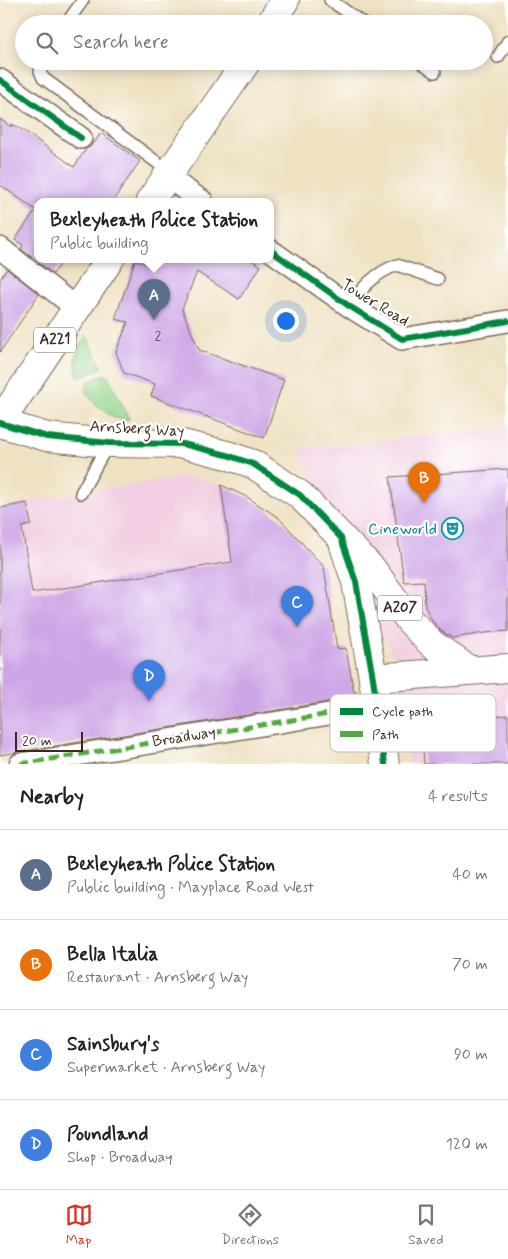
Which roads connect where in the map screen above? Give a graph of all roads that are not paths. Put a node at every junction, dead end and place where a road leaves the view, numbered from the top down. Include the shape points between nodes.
1 (83, 0) edge
2 (285, 0) edge
3 (330, 0) edge
4 (72, 15) edge
5 (276, 15) edge
6 (351, 15) edge
7 (508, 41) edge
8 (498, 57) dead end
9 (40, 70) edge
10 (241, 70) edge
11 (432, 70) edge
12 (435, 72) dead end
13 (0, 80) edge
14 (81, 138) dead end
15 (169, 174) junction
16 (152, 198) edge
17 (198, 198) edge
18 (0, 248) edge
19 (274, 253) edge
20 (107, 263) edge
21 (438, 279) dead end
22 (72, 304) junction
23 (349, 306) junction
24 (508, 321) edge
25 (0, 422) edge
26 (109, 443) junction
27 (81, 493) dead end
28 (341, 538) junction
29 (508, 668) edge
30 (469, 670) junction
31 (373, 678) junction
32 (375, 694) edge
33 (330, 714) edge
34 (20, 764) edge

1 - 4 lane
2 - 5 main road
3 - 6 lane
7 - 8 lane
9 - 15 lane via 43,78
10 - 15 main road
11 - 12 lane
13 - 14 street
15 - 16 main road
15 - 17 street
18 - 22 street
19 - 23 street, Tower Road
20 - 22 main road, A221
21 - 23 lane via 396,265 363,286
22 - 25 main road, A221
23 - 24 street, Tower Road via 402,339
25 - 26 main road, Arnsberg Way / A207 via 47,437
26 - 27 lane
26 - 28 main road, Arnsberg Way / A207 via 183,444 253,464 300,495
28 - 30 main road, Arnsberg Way / A207 via 372,569 410,621 432,644
28 - 31 main road, Arnsberg Way / A207 via 356,582
29 - 30 main road
30 - 31 main road
31 - 32 main road, Arnsberg Way
33 - 34 street, Broadway

